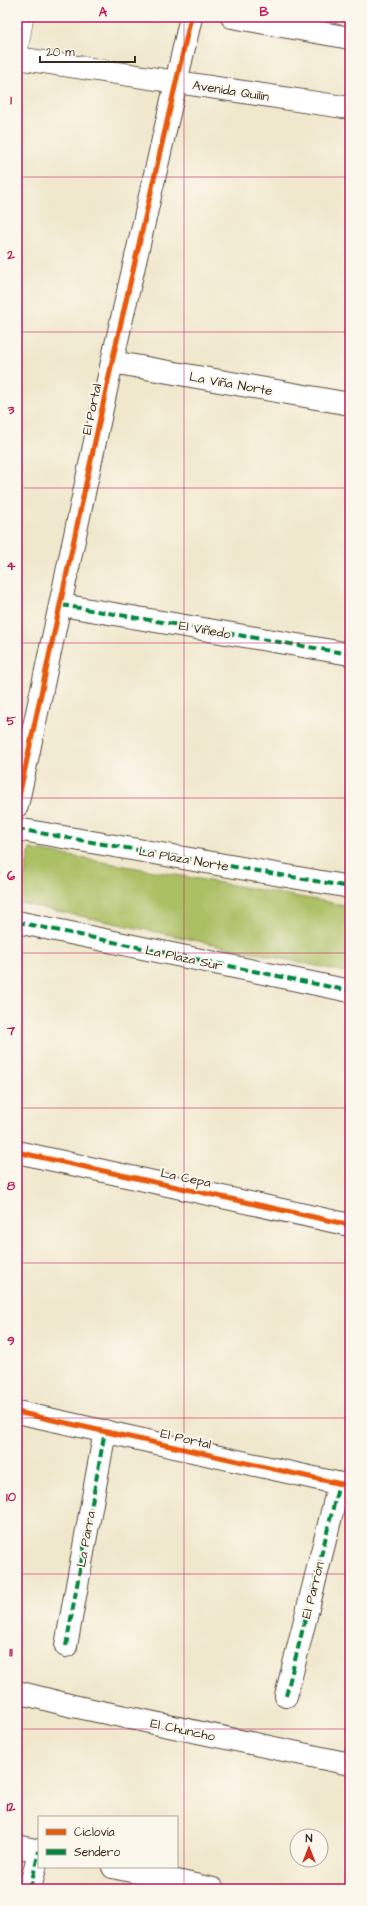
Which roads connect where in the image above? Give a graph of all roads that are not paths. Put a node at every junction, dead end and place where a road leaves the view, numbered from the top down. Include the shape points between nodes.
1 (25, 17) edge
2 (191, 17) edge
3 (232, 17) edge
4 (350, 38) edge
5 (17, 58) edge
6 (177, 82) junction
7 (350, 108) edge
8 (112, 362) junction
9 (350, 404) edge
10 (61, 605) junction
11 (350, 654) edge
12 (17, 806) edge
13 (17, 829) edge
14 (350, 888) edge
15 (17, 922) edge
16 (350, 991) edge
17 (17, 1152) edge
18 (350, 1225) edge
19 (17, 1412) edge
20 (105, 1431) junction
21 (344, 1485) edge
22 (66, 1646) dead end
23 (17, 1692) edge
24 (286, 1696) dead end
25 (350, 1764) edge
26 (17, 1846) edge
27 (38, 1851) edge
28 (38, 1855) edge
29 (117, 1868) edge
30 (30, 1889) edge
31 (213, 1889) edge

1 - 5 lane
2 - 6 street, El Portal
3 - 4 street
5 - 6 street, Avenida Quilín
6 - 7 street, Avenida Quilín
6 - 8 street, El Portal
8 - 9 street, La Viña Norte
8 - 10 street, El Portal
10 - 11 street, El Viñedo
10 - 12 street, El Portal
13 - 14 street, La Plaza Norte
15 - 16 street, La Plaza Sur
17 - 18 street, La Cepa
19 - 20 street, El Portal
20 - 21 street, El Portal
20 - 22 street, La Parra
21 - 24 street, El Parrón
23 - 25 street, El Chuncho
26 - 27 street
28 - 30 street
29 - 31 street

